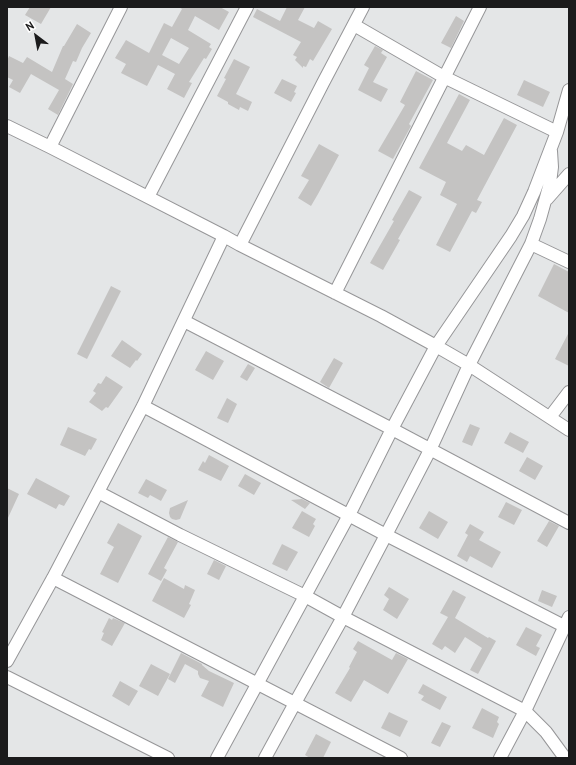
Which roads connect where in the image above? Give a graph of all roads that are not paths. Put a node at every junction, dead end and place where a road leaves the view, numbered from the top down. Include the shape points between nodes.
1 (122, 7) edge
2 (247, 7) edge
3 (363, 7) edge
4 (480, 7) edge
5 (354, 25) junction
6 (444, 76) junction
7 (569, 90) edge
8 (7, 126) edge
9 (557, 132) junction
10 (50, 146) junction
11 (551, 147) junction
12 (569, 174) edge
13 (148, 197) junction
14 (545, 201) junction
15 (224, 236) junction
16 (532, 244) junction
17 (240, 245) junction
18 (569, 262) edge
19 (335, 294) junction
20 (184, 321) junction
21 (436, 346) junction
22 (469, 365) junction
23 (569, 392) edge
24 (143, 406) junction
25 (550, 417) junction
26 (392, 429) junction
27 (569, 430) edge
28 (430, 450) junction
29 (98, 492) junction
30 (349, 515) junction
31 (569, 523) edge
32 (386, 535) junction
33 (53, 578) junction
34 (305, 596) junction
35 (343, 617) junction
36 (567, 622) edge
37 (7, 661) edge
38 (7, 677) edge
39 (258, 684) junction
40 (295, 703) junction
41 (525, 711) junction
42 (168, 758) edge
43 (217, 758) edge
44 (265, 758) edge
45 (401, 758) edge
46 (500, 758) edge
47 (565, 758) edge

1 - 10 street
2 - 13 street
3 - 5 street
4 - 6 street
5 - 6 street
5 - 17 street
6 - 9 street
6 - 19 street
7 - 9 street
8 - 10 street
9 - 11 street
10 - 13 street
11 - 14 street via 552,167
11 - 21 street via 523,216
12 - 14 street
13 - 15 street
14 - 16 street
15 - 17 street
15 - 20 street
16 - 18 street
16 - 22 street
17 - 19 street
19 - 21 street
20 - 24 street
20 - 26 street
21 - 22 street
21 - 26 street
22 - 25 street
22 - 28 street
23 - 25 street
24 - 29 street
24 - 30 street
25 - 27 street
26 - 28 street
26 - 30 street
28 - 31 street
28 - 32 street
29 - 33 street
29 - 34 street
30 - 32 street
30 - 34 street
32 - 35 street
32 - 36 street
33 - 37 street
33 - 39 street
34 - 35 street
34 - 39 street
35 - 40 street
35 - 41 street
36 - 41 street
38 - 42 street
39 - 40 street
39 - 43 street
40 - 44 street
40 - 45 street
41 - 46 street
41 - 47 street via 546,732

